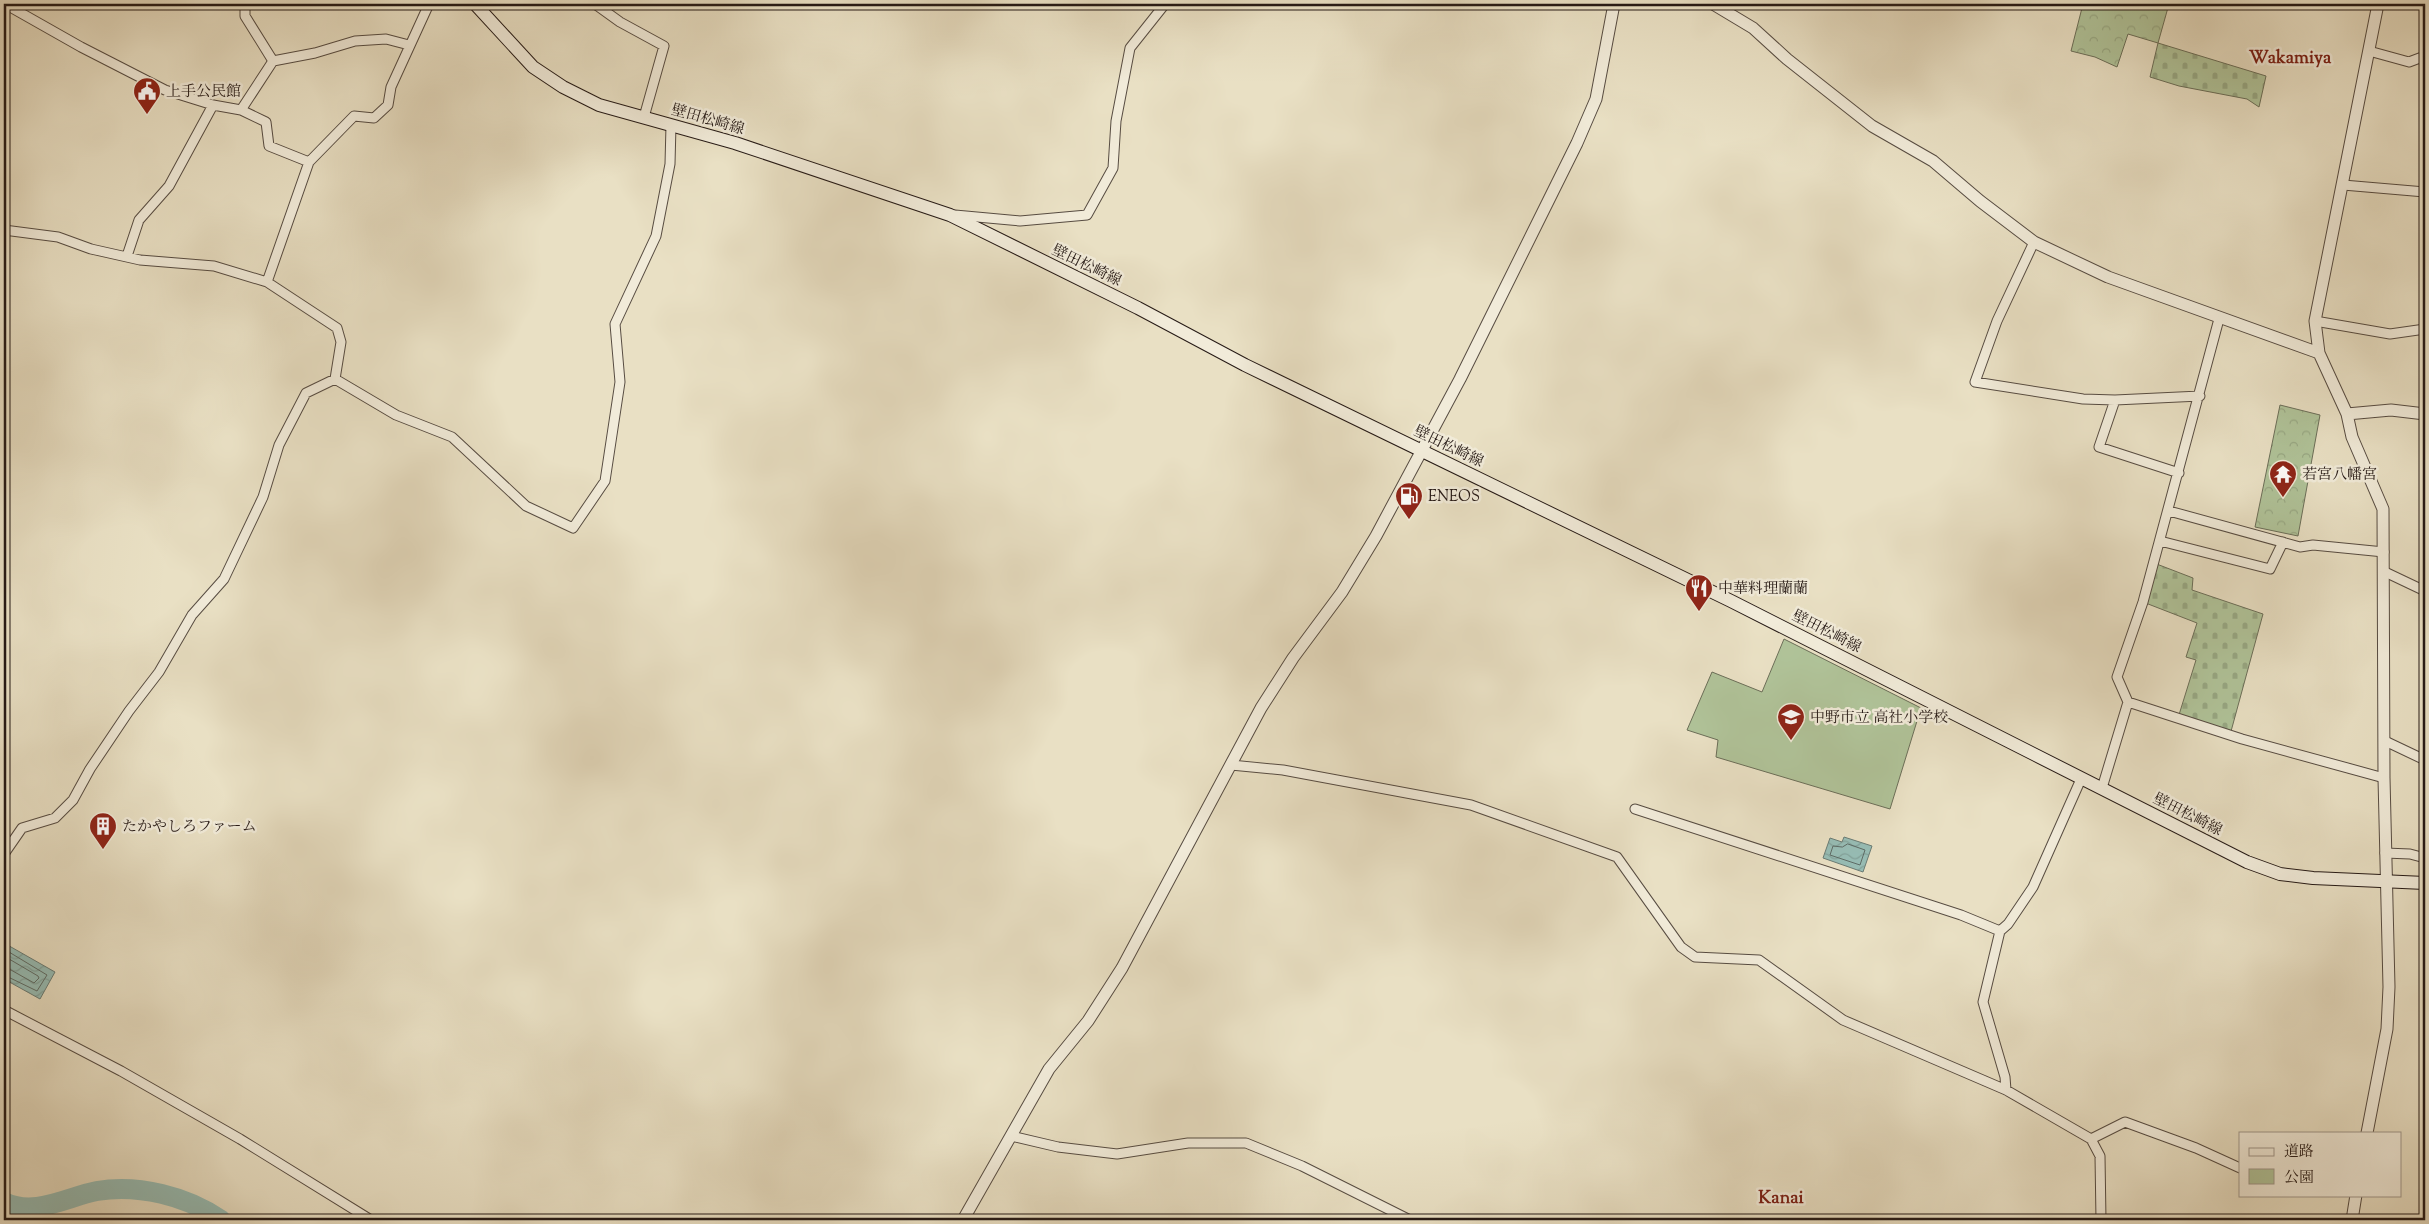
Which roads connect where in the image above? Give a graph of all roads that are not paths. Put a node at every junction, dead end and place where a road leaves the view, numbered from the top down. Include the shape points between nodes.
1 (5, 4) edge
2 (245, 4) edge
3 (429, 4) edge
4 (476, 4) edge
5 (595, 4) edge
6 (1165, 4) edge
7 (1614, 4) edge
8 (1713, 4) edge
9 (2378, 4) edge
10 (409, 45) junction
11 (2369, 51) junction
12 (2425, 56) edge
13 (273, 61) junction
14 (213, 105) junction
15 (241, 110) junction
16 (644, 117) junction
17 (670, 125) junction
18 (309, 162) junction
19 (2343, 185) junction
20 (2425, 192) edge
21 (950, 215) junction
22 (4, 230) edge
23 (2034, 242) junction
24 (127, 256) junction
25 (267, 282) junction
26 (2219, 319) junction
27 (2315, 321) junction
28 (2425, 329) edge
29 (2319, 353) junction
30 (335, 379) junction
31 (2200, 396) junction
32 (2115, 400) junction
33 (2347, 414) junction
34 (2425, 414) edge
35 (1422, 451) junction
36 (2179, 473) junction
37 (2169, 511) junction
38 (2160, 541) junction
39 (2283, 542) junction
40 (2384, 552) junction
41 (2385, 572) junction
42 (2425, 591) edge
43 (2128, 702) junction
44 (2385, 741) junction
45 (2425, 760) edge
46 (1231, 765) junction
47 (2384, 778) junction
48 (2081, 779) junction
49 (2102, 788) junction
50 (1635, 809) dead end
51 (2385, 853) junction
52 (4, 854) edge
53 (2425, 858) edge
54 (2388, 881) junction
55 (2425, 883) edge
56 (2000, 931) junction
57 (4, 1010) edge
58 (2006, 1090) junction
59 (2367, 1132) edge
60 (1011, 1136) junction
61 (2091, 1139) junction
62 (2239, 1168) edge
63 (2356, 1196) edge
64 (371, 1220) edge
65 (963, 1220) edge
66 (1410, 1220) edge
67 (2102, 1220) edge
68 (2352, 1220) edge

1 - 14 street via 166,90
2 - 13 street via 245,16
3 - 10 street
4 - 16 main road, 壁田松崎線 via 533,67 599,105
5 - 16 street via 664,46
6 - 21 street via 1130,48 1116,121 1113,168 1087,215 1020,221
7 - 35 street via 1596,99
8 - 23 street via 1753,28 1872,126 1933,161
9 - 11 street
10 - 13 street via 386,39 355,41
10 - 18 street via 391,87 388,105 374,118 354,116
11 - 12 street via 2410,62
11 - 19 street
13 - 15 street
14 - 15 street
14 - 24 street via 169,186 139,220
15 - 18 street via 266,122 269,146
16 - 17 main road, 壁田松崎線
17 - 21 main road, 壁田松崎線 via 735,143
17 - 30 street via 670,164 656,236 615,324 620,382 605,482 574,528 526,506 452,437 396,414
18 - 25 street
19 - 20 street
19 - 27 street
21 - 35 main road, 壁田松崎線
22 - 24 street via 58,237 91,249
23 - 26 street via 2108,277
23 - 32 street via 1996,321 1975,382 2083,399
24 - 25 street via 214,266
25 - 30 street via 337,328 341,342
26 - 29 street
26 - 31 street
27 - 28 street via 2390,334
27 - 29 street
29 - 33 street
30 - 52 street via 306,393 280,445 263,497 224,579 192,615 159,672 90,769 73,800 55,818 22,828
31 - 32 street
31 - 36 street
32 - 36 street via 2099,447
33 - 34 street via 2391,410
33 - 40 street via 2352,437 2383,509
35 - 46 street via 1342,592 1293,658 1261,708
35 - 48 main road, 壁田松崎線 via 1731,601
36 - 37 street
37 - 38 street
37 - 39 street
38 - 39 street via 2270,569
38 - 43 street via 2135,629 2117,677
39 - 40 street via 2300,547 2313,545
40 - 41 street
41 - 42 street
41 - 44 street
43 - 47 street via 2242,739
43 - 49 street
44 - 45 street
44 - 47 street
46 - 58 street via 1284,770 1471,805 1617,858 1682,947 1695,957 1759,960 1843,1020
46 - 60 street via 1122,968 1088,1021 1049,1069
47 - 51 street
48 - 49 main road, 壁田松崎線
48 - 56 street via 2033,887
49 - 54 main road, 壁田松崎線 via 2247,862 2280,874
50 - 56 street via 1961,915
51 - 53 street
51 - 54 street
54 - 55 main road, 壁田松崎線
54 - 59 street via 2387,1029
56 - 58 street via 1983,1002
57 - 64 street via 121,1071 240,1139
58 - 61 street
60 - 65 street
60 - 66 street via 1058,1148 1117,1154 1188,1144 1246,1143 1302,1166
61 - 62 street via 2125,1122
61 - 67 street via 2100,1156
63 - 68 street

